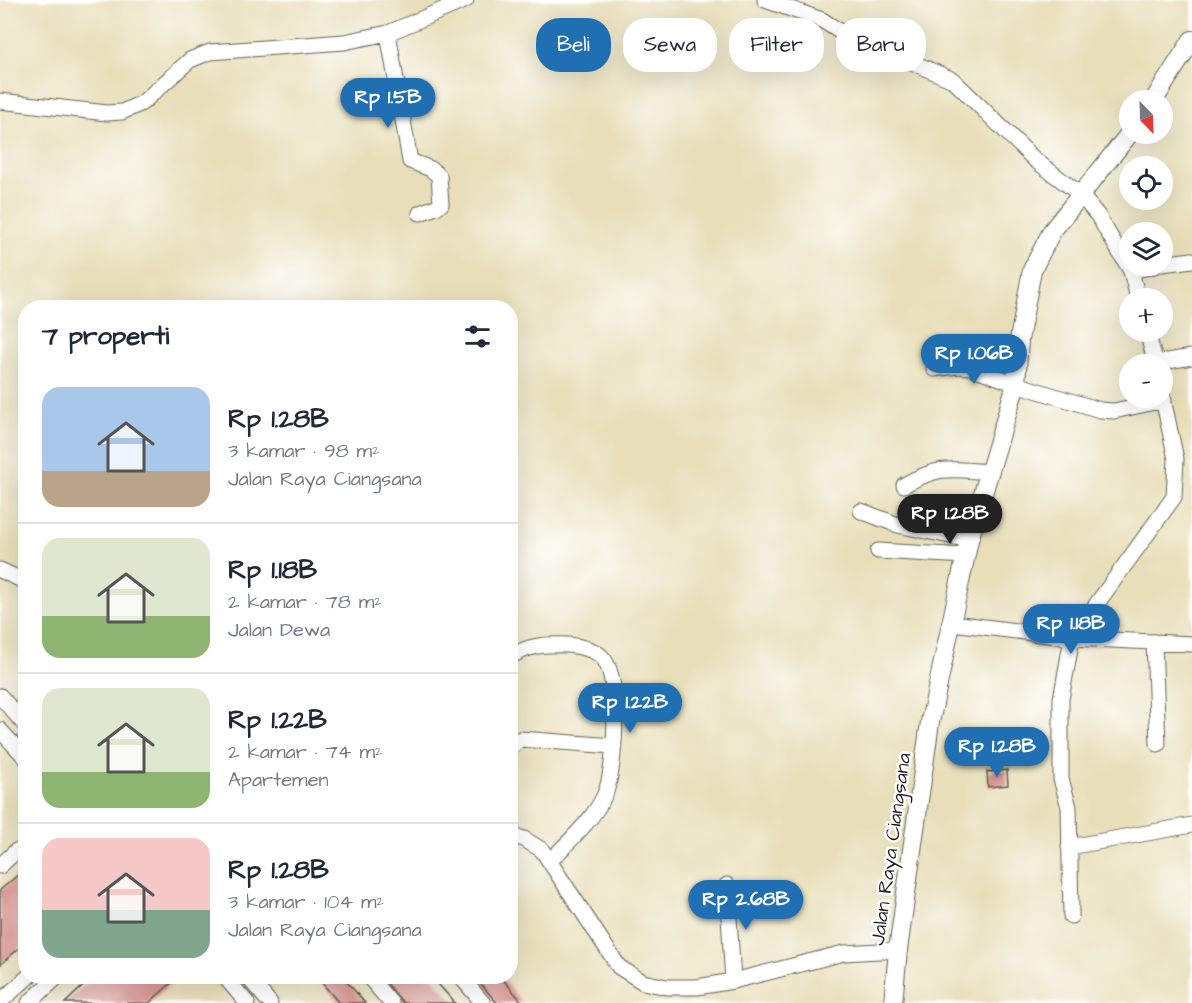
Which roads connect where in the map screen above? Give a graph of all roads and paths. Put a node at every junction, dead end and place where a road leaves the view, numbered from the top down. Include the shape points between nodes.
1 (466, 0) edge
2 (765, 0) edge
3 (388, 33) junction
4 (1192, 40) edge
5 (1160, 90) edge
6 (0, 101) edge
7 (1121, 144) edge
8 (1080, 194) junction
9 (420, 213) dead end
10 (1119, 251) edge
11 (1192, 260) edge
12 (1173, 263) edge
13 (1192, 357) edge
14 (1173, 361) edge
15 (934, 369) dead end
16 (1016, 384) junction
17 (1124, 408) edge
18 (1165, 408) edge
19 (990, 472) junction
20 (904, 485) dead end
21 (861, 511) dead end
22 (968, 548) junction
23 (878, 550) dead end
24 (0, 570) edge
25 (18, 578) edge
26 (953, 622) junction
27 (1072, 638) junction
28 (1154, 642) junction
29 (1192, 644) edge
30 (518, 653) edge
31 (0, 696) edge
32 (18, 717) edge
33 (0, 730) edge
34 (518, 741) edge
35 (1158, 744) dead end
36 (614, 746) junction
37 (18, 749) edge
38 (1192, 825) edge
39 (518, 837) edge
40 (1069, 847) junction
41 (16, 851) dead end
42 (551, 860) junction
43 (0, 866) edge
44 (727, 885) dead end
45 (1071, 915) dead end
46 (898, 950) junction
47 (733, 981) junction
48 (20, 984) edge
49 (49, 984) edge
50 (231, 984) edge
51 (254, 984) edge
52 (375, 984) edge
53 (467, 984) edge
54 (0, 1002) edge
55 (29, 1003) edge
56 (247, 1003) edge
57 (270, 1003) edge
58 (391, 1003) edge
59 (483, 1003) edge
60 (893, 1003) edge

1 - 3 street
2 - 8 street via 822,20 879,57 909,61 953,80 1035,160
3 - 6 street via 344,42 210,52 190,60 142,103 122,112
3 - 9 street via 410,161 435,171 440,180 441,204
4 - 5 main road
7 - 8 main road, Jalan Raya Ciangsana
8 - 10 street
8 - 16 main road, Jalan Raya Ciangsana via 1052,231 1032,270 1019,340
11 - 12 street
13 - 14 street
15 - 16 street via 971,367
16 - 17 street via 1100,410
16 - 19 main road, Jalan Raya Ciangsana
18 - 27 street via 1176,459 1174,497
19 - 20 street via 942,469
19 - 22 main road, Jalan Raya Ciangsana
21 - 22 street
22 - 23 street
22 - 26 main road, Jalan Raya Ciangsana
24 - 25 street
26 - 27 street
26 - 46 main road, Jalan Raya Ciangsana via 930,722
27 - 28 street
27 - 40 street via 1061,699 1060,739 1061,779 1069,807
28 - 29 street
28 - 35 street
30 - 36 street via 536,644 549,644 582,647 600,655 610,668 615,695
31 - 32 street
33 - 37 street
34 - 36 street
36 - 42 street via 608,786 599,806
38 - 40 street
39 - 42 street via 542,850
40 - 45 street
41 - 43 street
42 - 47 street via 619,967 643,982 667,987
44 - 47 street
46 - 47 street via 844,953
46 - 60 main road, Jalan Raya Ciangsana
48 - 54 street
49 - 55 street
50 - 56 street
51 - 57 street
52 - 58 street
53 - 59 street

